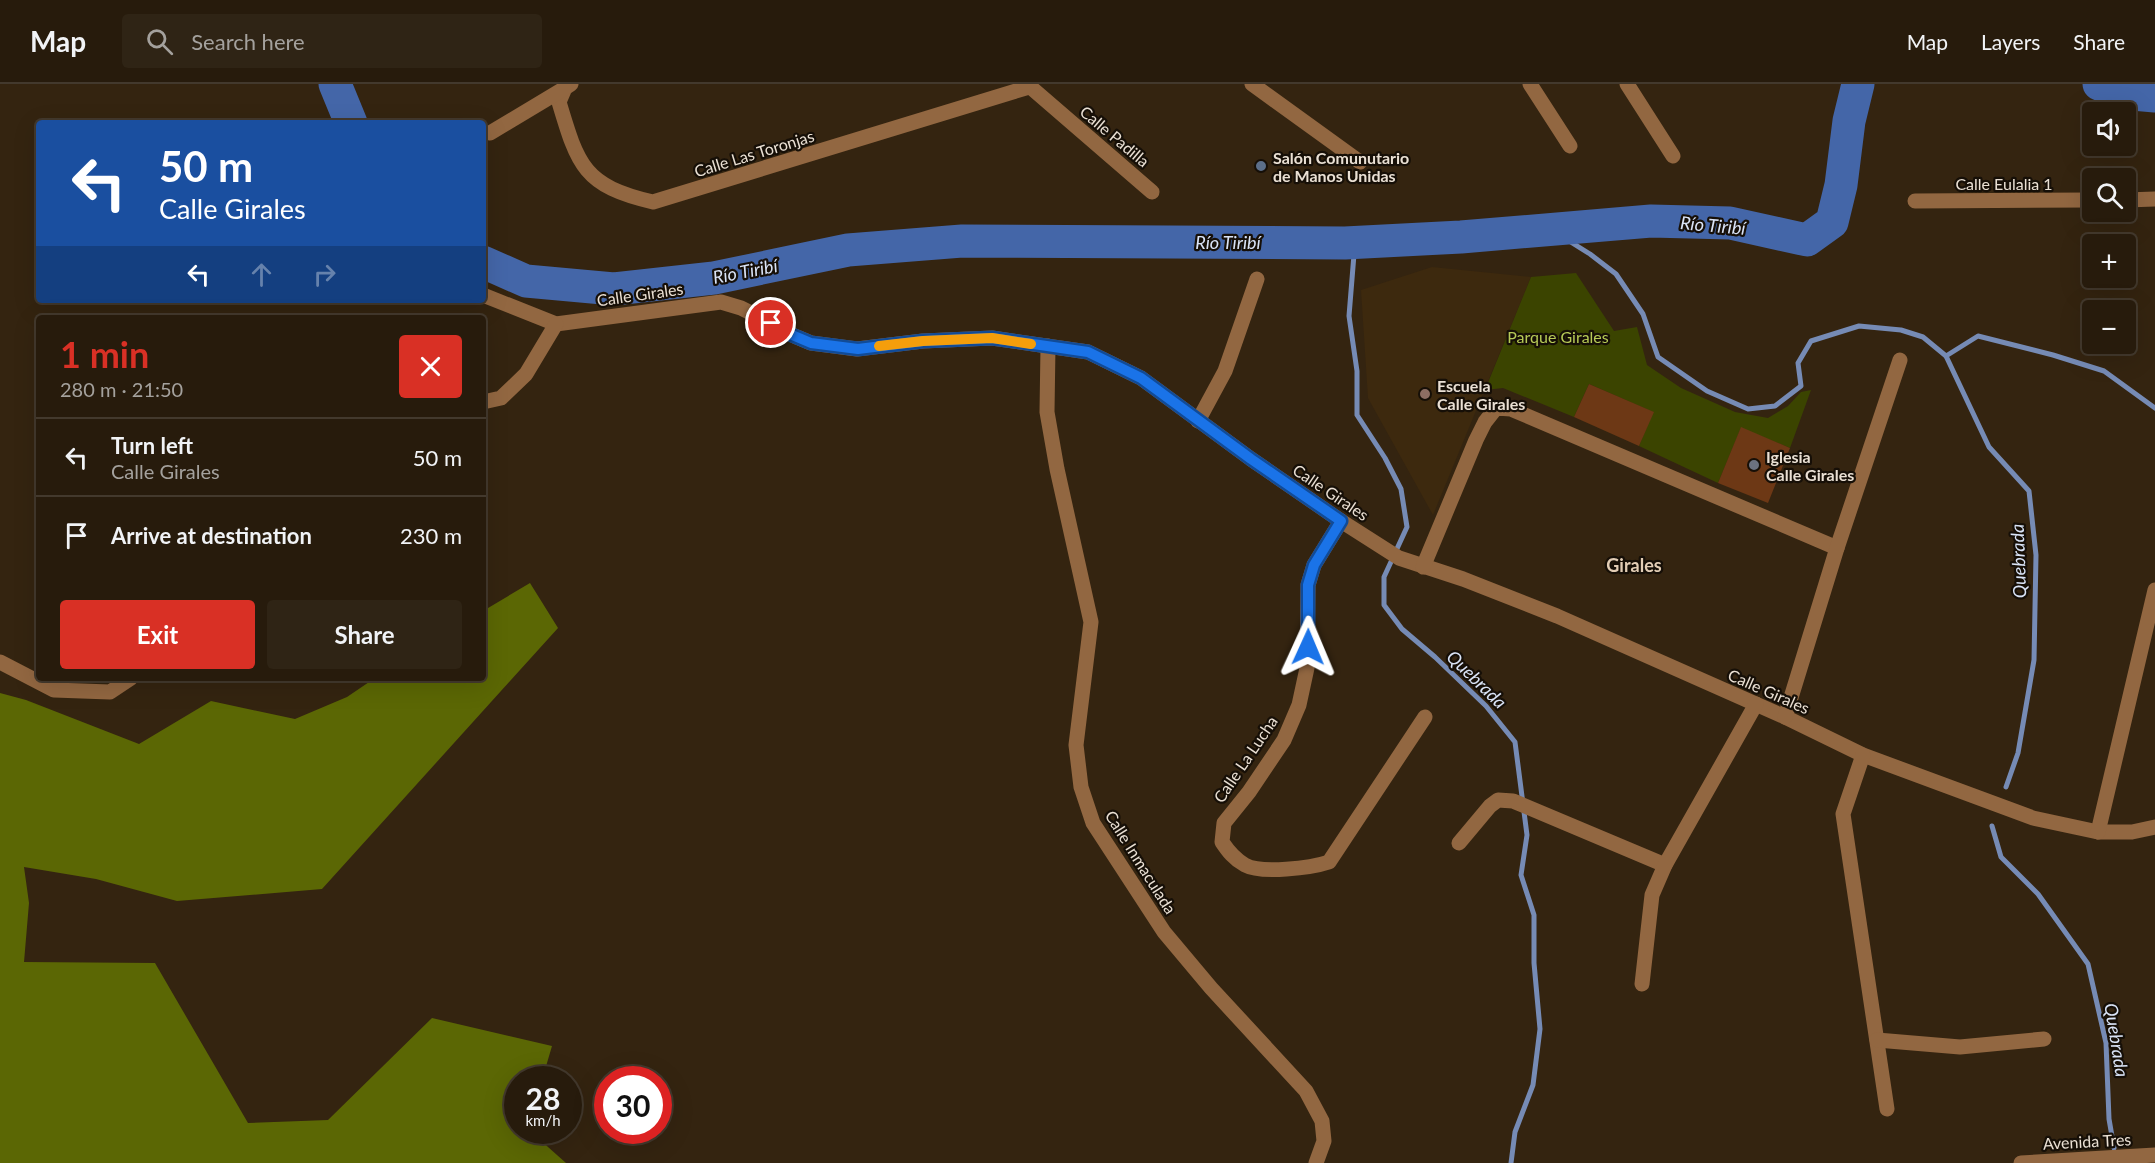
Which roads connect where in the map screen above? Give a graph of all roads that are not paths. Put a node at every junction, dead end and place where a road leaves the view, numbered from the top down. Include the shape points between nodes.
1 (1252, 84) edge
2 (1530, 84) edge
3 (1627, 84) edge
4 (568, 86) edge
5 (1028, 86) edge
6 (490, 133) dead end
7 (1570, 146) dead end
8 (1673, 156) dead end
9 (1360, 162) dead end
10 (1152, 192) dead end
11 (2155, 199) edge
12 (2082, 200) edge
13 (2136, 200) edge
14 (1916, 201) dead end
15 (1257, 279) dead end
16 (486, 296) edge
17 (556, 324) junction
18 (1048, 346) junction
19 (1900, 360) dead end
20 (486, 401) edge
21 (1198, 421) junction
22 (1341, 521) junction
23 (1837, 548) junction
24 (1424, 567) junction
25 (2155, 590) edge
26 (0, 662) edge
27 (36, 681) edge
28 (37, 681) edge
29 (127, 681) edge
30 (1756, 704) junction
31 (1425, 717) dead end
32 (1785, 717) junction
33 (1863, 755) junction
34 (2155, 827) edge
35 (2098, 832) junction
36 (1459, 843) dead end
37 (1665, 865) junction
38 (1642, 984) dead end
39 (2044, 1039) dead end
40 (1877, 1040) junction
41 (1887, 1108) dead end
42 (2155, 1155) edge
43 (1316, 1163) edge
44 (2021, 1163) edge

1 - 9 street
2 - 7 street
3 - 8 street
4 - 5 street, Calle Las Toronjas via 559,102 582,166 598,182 653,202
4 - 6 street
5 - 10 street, Calle Padilla
11 - 13 street
12 - 14 street, Calle Eulalia 1
15 - 21 street via 1225,371
16 - 17 street, Calle Girales
17 - 18 street, Calle Girales via 721,302 811,343 858,349 992,338
17 - 20 street via 526,374 501,398
18 - 21 street, Calle Girales via 1088,352 1141,378
18 - 43 street, Calle Inmaculada via 1047,412 1091,622 1076,745 1081,787 1094,823 1164,932 1306,1090 1322,1121 1324,1141
19 - 23 street
21 - 22 street, Calle Girales
22 - 24 street, Calle Girales via 1399,558
22 - 31 street, Calle La Lucha via 1314,565 1308,585 1307,668 1299,705 1284,740 1224,822 1222,842 1232,857 1247,867 1308,868 1329,862
23 - 24 street via 1510,409 1496,408 1476,440
23 - 32 street
24 - 30 street, Calle Girales via 1557,616
25 - 35 street
26 - 27 street
28 - 29 street via 54,690 110,692
30 - 32 street, Calle Girales
30 - 37 street
32 - 33 street, Calle Girales
33 - 35 street, Calle Girales via 2033,818
33 - 40 street via 1843,814
34 - 35 street, Calle Girales
36 - 37 street via 1490,806 1498,800 1513,801
37 - 38 street via 1652,895
39 - 40 street via 1960,1047
40 - 41 street
42 - 44 street, Avenida Tres

